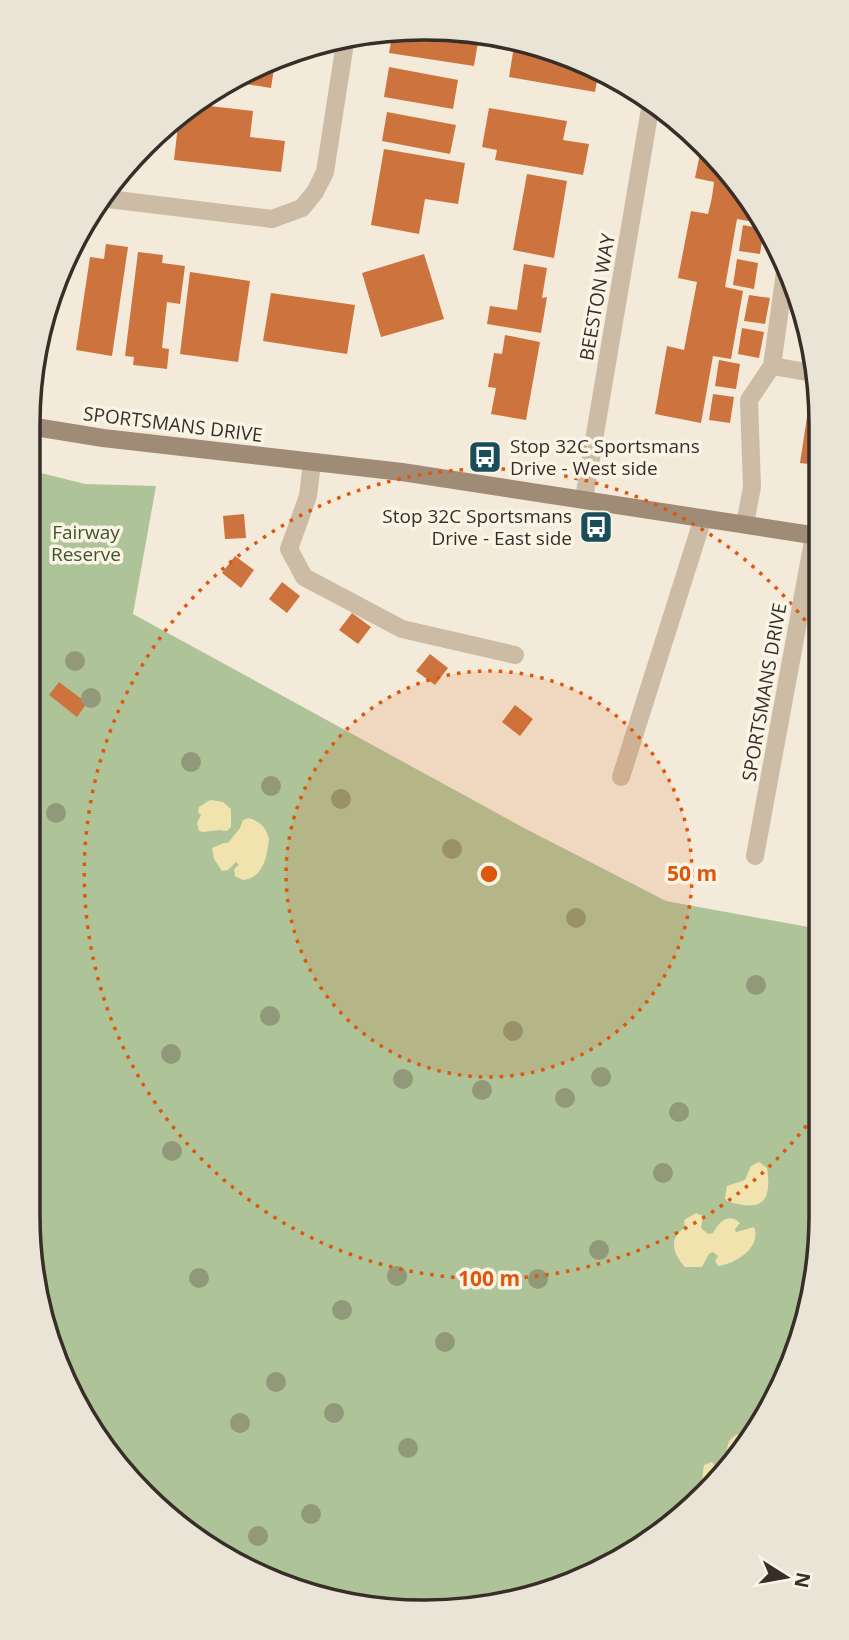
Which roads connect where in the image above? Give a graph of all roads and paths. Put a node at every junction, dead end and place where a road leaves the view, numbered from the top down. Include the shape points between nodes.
1 (344, 49) edge
2 (649, 113) edge
3 (113, 200) edge
4 (783, 286) edge
5 (772, 366) junction
6 (805, 372) edge
7 (40, 428) edge
8 (312, 462) junction
9 (584, 499) junction
10 (703, 518) junction
11 (745, 524) junction
12 (809, 535) edge
13 (809, 573) edge
14 (515, 655) dead end
15 (621, 778) dead end
16 (755, 856) dead end

1 - 3 street via 325,172 302,208 272,219
2 - 9 street, BEESTON WAY
4 - 5 street
5 - 6 street
5 - 11 street via 749,400 752,487
7 - 8 street, SPORTSMANS DRIVE
8 - 9 street, SPORTSMANS DRIVE
8 - 14 street via 308,496 289,549 304,577 402,629
9 - 10 street, SPORTSMANS DRIVE
10 - 11 street, SPORTSMANS DRIVE
10 - 15 street
11 - 12 street, SPORTSMANS DRIVE
13 - 16 street, SPORTSMANS DRIVE

